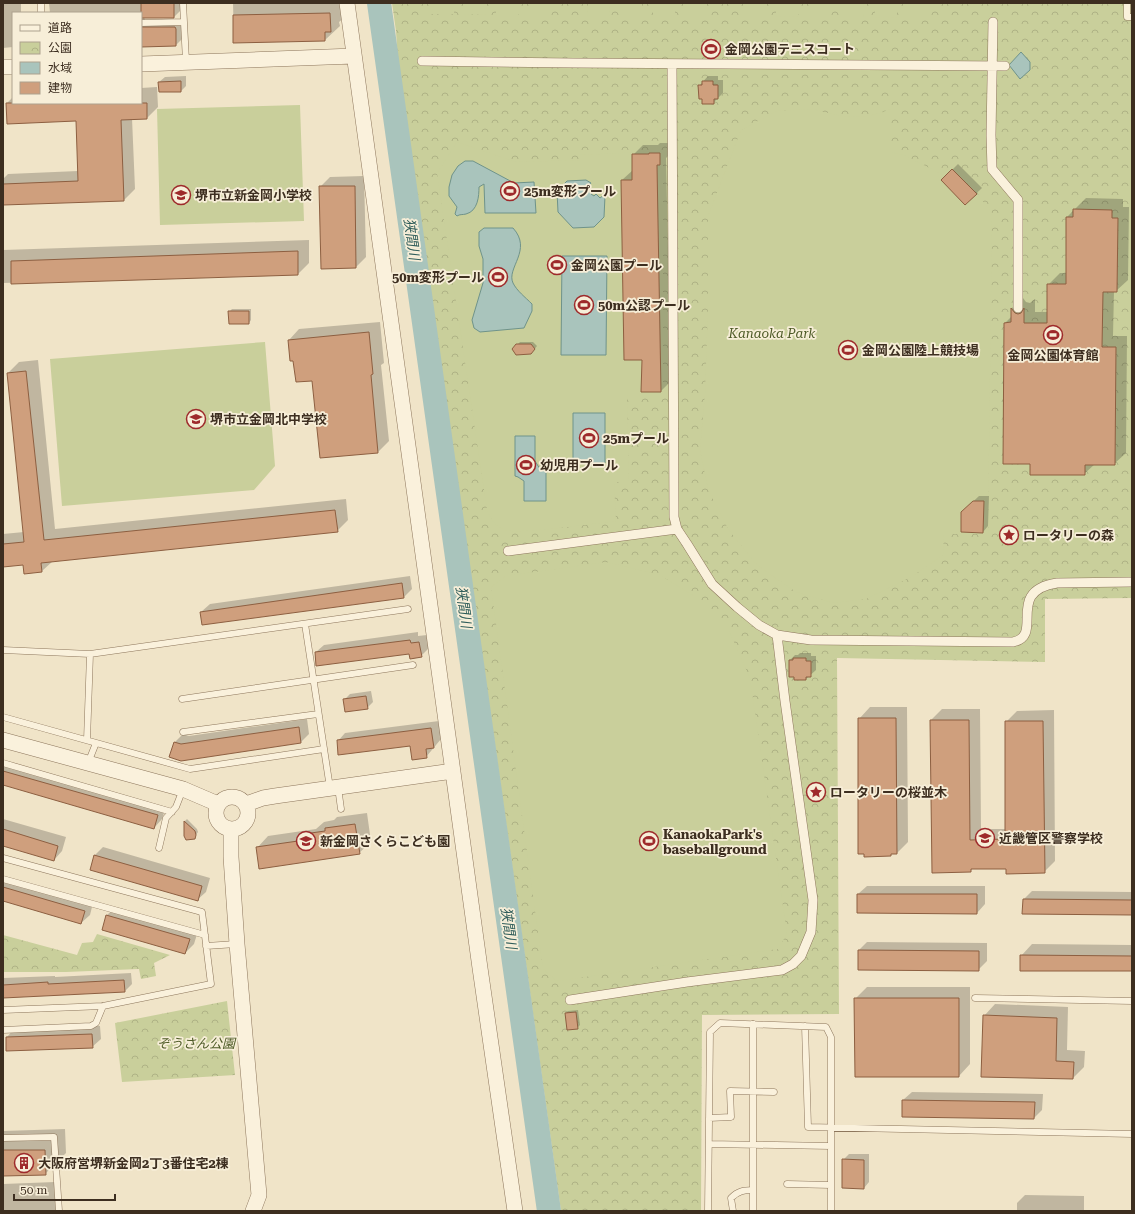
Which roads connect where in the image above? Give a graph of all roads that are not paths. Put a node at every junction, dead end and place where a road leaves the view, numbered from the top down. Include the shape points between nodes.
1 (183, 3) edge
2 (347, 3) edge
3 (1127, 3) edge
4 (1132, 17) edge
5 (184, 22) junction
6 (993, 22) dead end
7 (142, 23) edge
8 (354, 56) junction
9 (422, 61) dead end
10 (186, 62) junction
11 (142, 64) edge
12 (672, 64) junction
13 (992, 66) junction
14 (1005, 66) dead end
15 (1018, 308) dead end
16 (677, 529) junction
17 (508, 551) dead end
18 (1132, 582) edge
19 (408, 609) dead end
20 (305, 624) junction
21 (777, 635) junction
22 (3, 650) edge
23 (90, 654) junction
24 (413, 665) dead end
25 (313, 680) junction
26 (182, 699) dead end
27 (318, 714) junction
28 (3, 717) edge
29 (183, 732) dead end
30 (3, 740) edge
31 (87, 740) junction
32 (96, 743) junction
33 (324, 749) junction
34 (3, 763) edge
35 (88, 763) junction
36 (453, 771) junction
37 (334, 787) junction
38 (183, 789) junction
39 (218, 804) junction
40 (246, 804) junction
41 (340, 809) dead end
42 (172, 812) junction
43 (231, 829) junction
44 (159, 848) dead end
45 (3, 858) edge
46 (3, 879) edge
47 (205, 935) junction
48 (237, 944) junction
49 (206, 946) junction
50 (975, 998) dead end
51 (570, 1000) dead end
52 (1132, 1001) edge
53 (102, 1006) junction
54 (3, 1010) edge
55 (753, 1024) junction
56 (805, 1026) junction
57 (3, 1030) edge
58 (753, 1091) junction
59 (774, 1092) dead end
60 (709, 1118) junction
61 (831, 1127) junction
62 (1132, 1134) edge
63 (3, 1138) edge
64 (709, 1144) junction
65 (753, 1144) junction
66 (831, 1146) junction
67 (787, 1184) dead end
68 (831, 1185) junction
69 (753, 1190) junction
70 (59, 1211) edge
71 (253, 1211) edge
72 (516, 1211) edge
73 (708, 1211) edge
74 (733, 1211) edge
75 (753, 1211) edge
76 (831, 1211) edge

1 - 5 lane
2 - 8 street
3 - 4 lane via 1127,17
5 - 7 lane
5 - 10 lane
6 - 13 street
8 - 10 street
8 - 36 street
9 - 12 street
10 - 11 street
12 - 13 street
12 - 16 street via 674,517
13 - 14 street
13 - 15 street via 992,169 1018,200
16 - 17 street
16 - 21 street via 712,584 759,625
18 - 21 street via 1045,585 1031,595 1027,607 1027,631 1020,641 811,640
19 - 20 lane
20 - 23 lane
20 - 25 lane
21 - 51 street via 813,900 811,932 801,956 782,970
22 - 23 lane
23 - 31 lane
24 - 25 lane
25 - 26 lane
25 - 27 lane
27 - 29 lane
27 - 33 lane
28 - 31 lane
30 - 35 street
31 - 32 lane
32 - 33 lane via 190,769
32 - 35 lane
33 - 37 lane
34 - 42 lane
35 - 38 street
36 - 37 street
36 - 72 street
37 - 40 street via 263,798
37 - 41 lane
38 - 39 street
38 - 42 lane
39 - 40 street via 232,796
39 - 43 street via 218,820
40 - 43 street via 247,819 241,826
42 - 44 lane via 166,818
43 - 48 street
45 - 47 lane via 202,912
46 - 47 lane
47 - 49 lane
48 - 49 lane
48 - 71 street via 259,1195
49 - 53 lane via 210,984
50 - 52 lane
53 - 54 lane
53 - 57 lane via 96,1023 91,1026
55 - 56 lane
55 - 58 lane
55 - 60 lane via 720,1023 710,1032
56 - 61 lane via 826,1027 831,1037
56 - 61 lane via 808,1128
58 - 59 lane
58 - 60 lane via 730,1091 731,1117
58 - 65 lane
60 - 64 lane
61 - 62 lane
61 - 66 lane
63 - 70 lane via 54,1137
64 - 65 lane
64 - 73 lane
65 - 66 lane
65 - 69 lane
66 - 68 lane
67 - 68 lane
68 - 76 lane
69 - 74 lane via 744,1190 731,1198
69 - 75 lane

